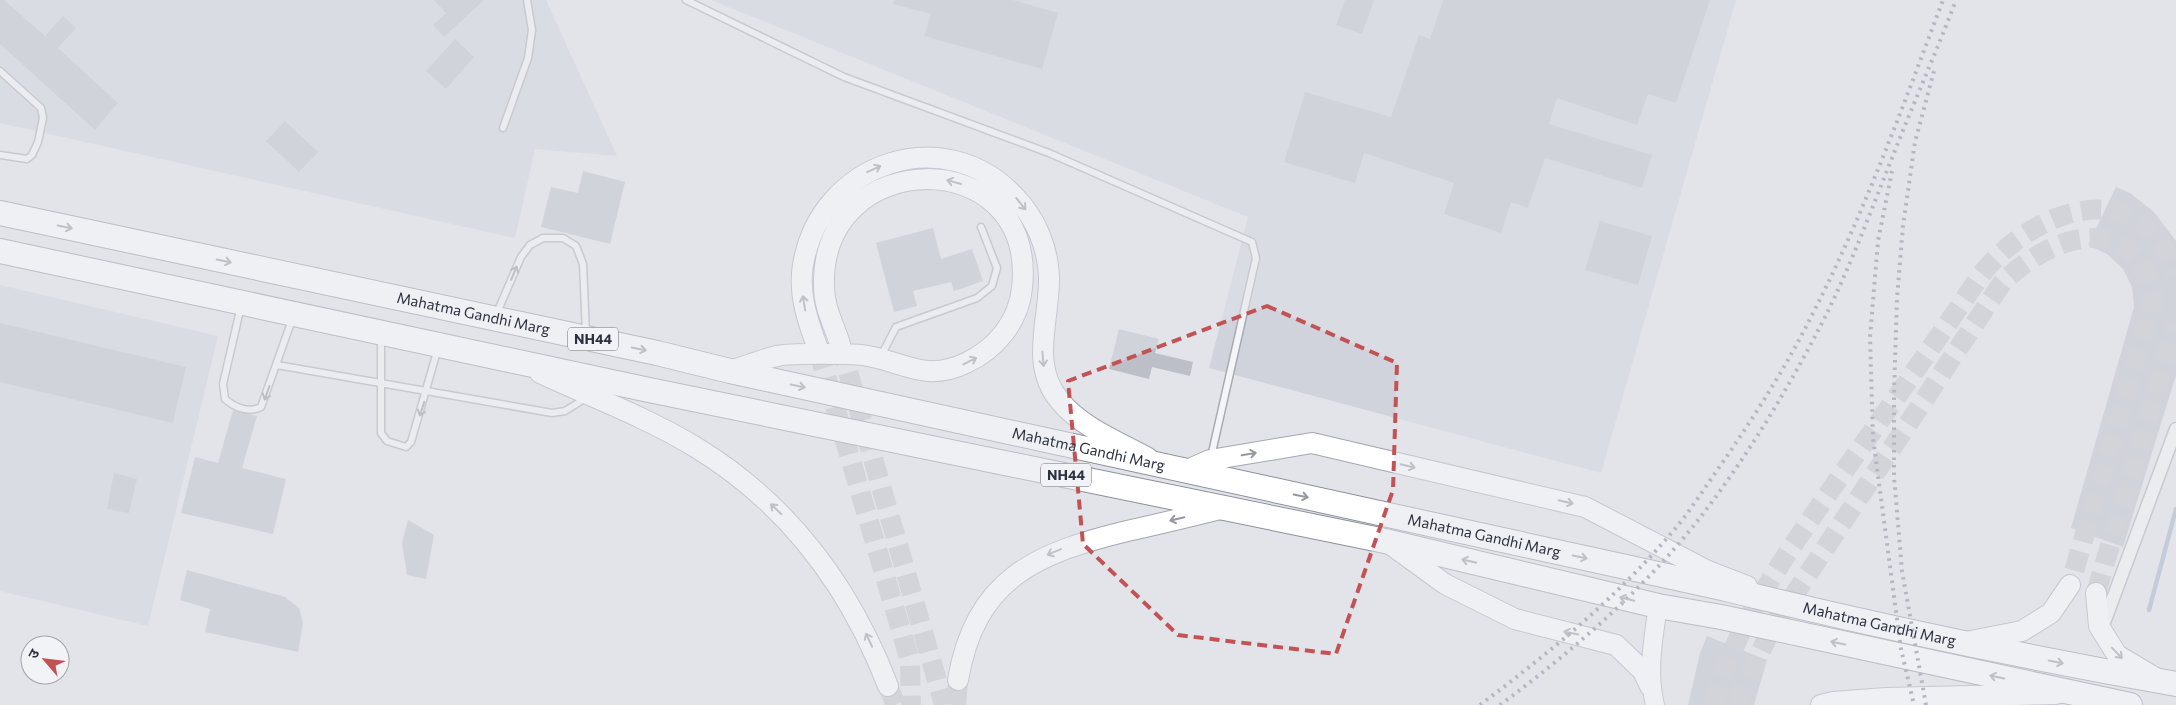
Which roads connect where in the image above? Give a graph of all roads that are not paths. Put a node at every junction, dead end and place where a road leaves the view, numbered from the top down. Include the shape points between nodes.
1 (527, 0) edge
2 (686, 0) edge
3 (0, 71) edge
4 (504, 128) dead end
5 (0, 155) edge
6 (0, 213) edge
7 (39, 221) junction
8 (980, 227) dead end
9 (0, 251) edge
10 (30, 258) junction
11 (242, 303) junction
12 (294, 314) junction
13 (495, 318) junction
14 (381, 332) junction
15 (586, 338) junction
16 (840, 344) tunnel mouth
17 (439, 345) junction
18 (818, 349) tunnel mouth
19 (879, 359) junction
20 (514, 361) junction
21 (277, 365) junction
22 (730, 371) junction
23 (382, 382) junction
24 (428, 391) junction
25 (590, 396) junction
26 (2176, 429) edge
27 (1210, 460) junction
28 (1160, 465) junction
29 (1185, 471) junction
30 (1225, 508) junction
31 (1385, 541) junction
32 (2070, 585) tunnel mouth
33 (2096, 593) tunnel mouth
34 (1658, 606) junction
35 (1803, 608) junction
36 (2102, 630) junction
37 (1964, 642) junction
38 (958, 680) tunnel mouth
39 (2169, 683) edge
40 (888, 686) tunnel mouth
41 (2073, 693) junction
42 (1653, 696) edge
43 (1821, 705) edge
44 (2130, 705) edge

1 - 4 lane via 532,30 528,58
2 - 27 lane via 844,77 1048,153 1252,242 1256,258
3 - 5 lane via 41,108 42,118 38,142 28,159
6 - 7 highway, Mahatma Gandhi Marg / NH44
7 - 10 highway
7 -> 13 highway, Mahatma Gandhi Marg / NH44
8 - 19 lane via 997,268 992,286 976,298 896,327
9 - 10 highway, Mahatma Gandhi Marg / NH44
10 - 11 highway, Mahatma Gandhi Marg / NH44
11 - 12 highway, Mahatma Gandhi Marg / NH44
21 -> 11 lane via 261,407 248,410 235,407 225,399 223,384
12 - 14 highway, Mahatma Gandhi Marg / NH44
12 - 21 lane
13 - 15 highway, Mahatma Gandhi Marg / NH44
13 -> 15 lane via 521,257 530,245 543,238 563,238 576,246 583,264
14 - 17 highway, Mahatma Gandhi Marg / NH44
14 - 23 lane
15 -> 22 highway, Mahatma Gandhi Marg / NH44
19 -> 16 main road via 923,372 950,369 988,350 1014,317 1022,290 1020,249 1002,212 969,187 941,178 910,179 868,196 845,218 831,244 824,272 825,302
17 - 20 highway, Mahatma Gandhi Marg / NH44
17 - 24 lane
18 -> 28 main road via 806,314 803,266 811,235 828,206 852,182 882,166 914,158 962,163 1005,187 1027,212 1039,235 1049,276 1042,356 1047,378 1058,400 1076,417
19 - 22 main road via 867,355 779,355
20 - 25 main road
20 - 30 highway, Mahatma Gandhi Marg / NH44
21 - 23 lane
22 -> 28 highway, Mahatma Gandhi Marg / NH44
23 - 24 lane
24 -> 23 lane via 410,444 406,447 382,437
24 - 25 lane via 557,413
40 -> 25 main road via 873,647 846,596 786,519 744,480 696,448
26 - 36 street
27 - 29 main road
27 -> 35 main road via 1312,443 1584,507 1708,571
28 - 29 highway, Mahatma Gandhi Marg / NH44
29 -> 35 highway, Mahatma Gandhi Marg
30 - 31 highway, Mahatma Gandhi Marg / NH44
30 -> 38 main road via 1066,547 1034,562 1007,583 983,611 967,644
34 -> 31 highway, Mahatma Gandhi Marg / NH44
42 -> 31 main road via 1643,671 1616,645 1515,619 1445,584
32 - 37 main road via 2051,613 2022,631
33 - 36 main road
41 -> 34 highway, Mahatma Gandhi Marg / NH44
34 - 42 main road via 1652,652
35 - 37 highway, Mahatma Gandhi Marg
36 -> 39 main road via 2117,655
37 -> 39 highway, Mahatma Gandhi Marg
41 - 43 main road via 1886,698
41 - 44 highway, Mahatma Gandhi Marg / NH44

